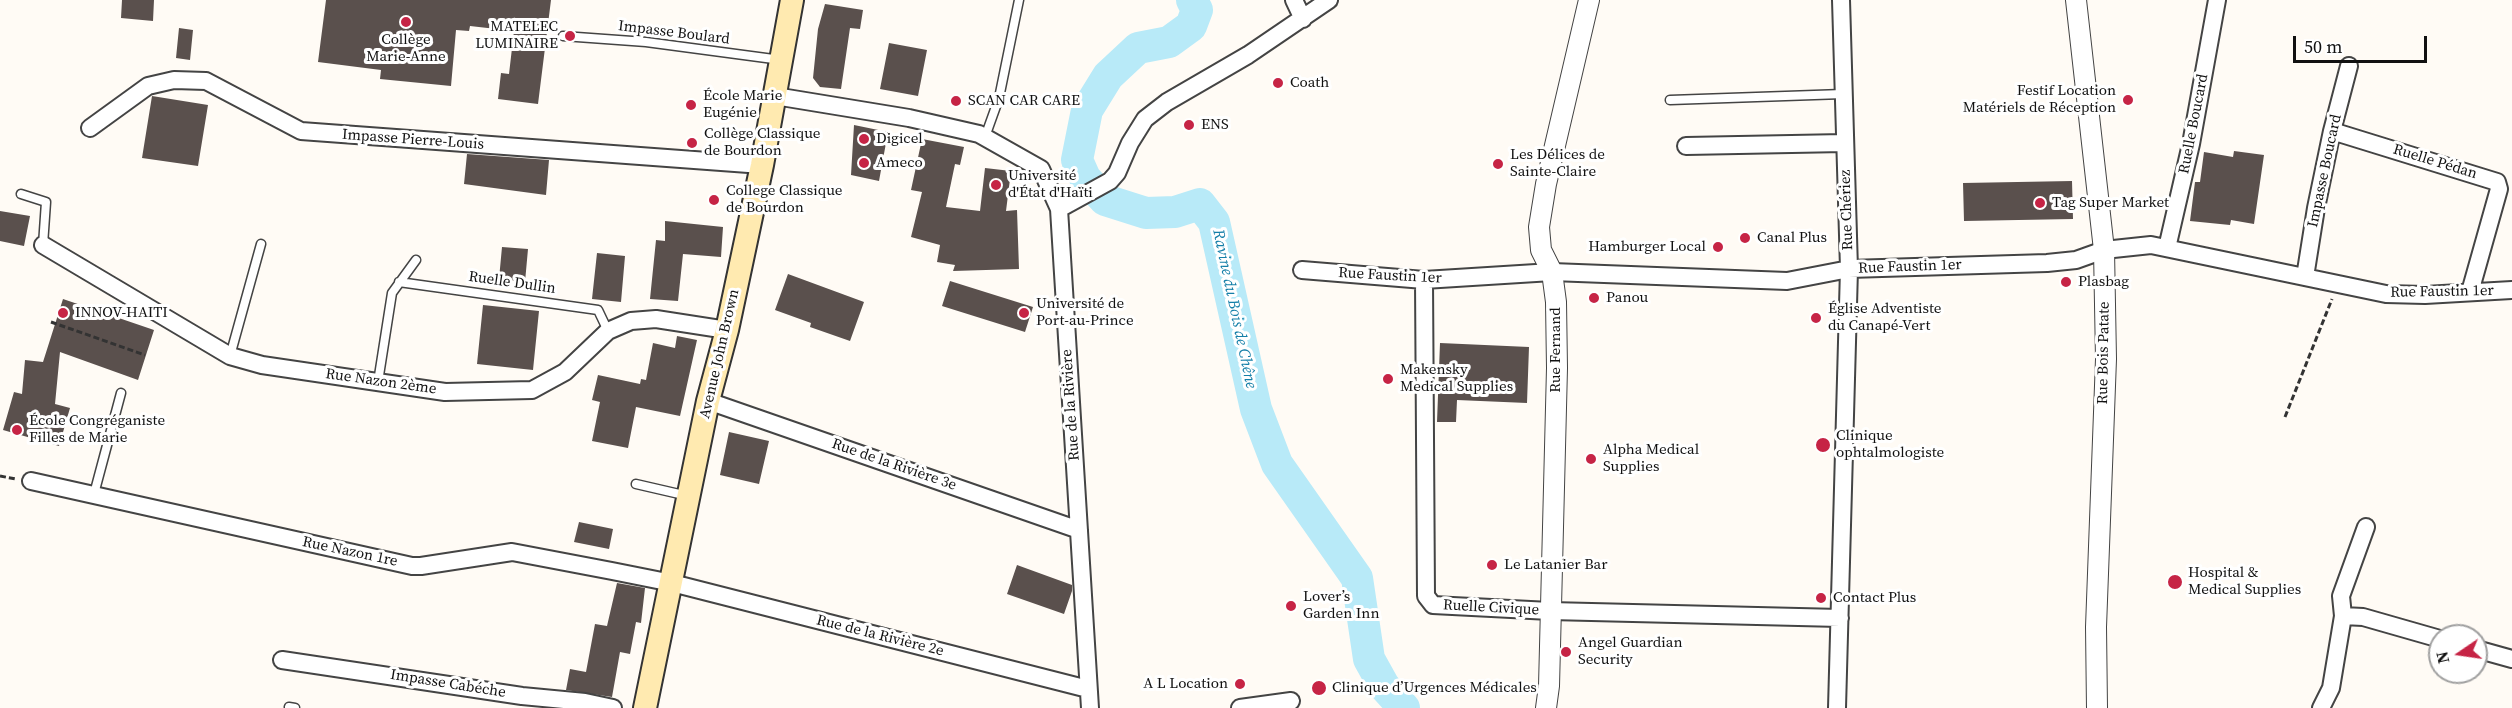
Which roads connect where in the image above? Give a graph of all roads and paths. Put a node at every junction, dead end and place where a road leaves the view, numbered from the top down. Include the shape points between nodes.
1 (792, 0) edge
2 (1019, 0) edge
3 (1294, 0) edge
4 (1329, 0) edge
5 (1589, 0) edge
6 (1841, 0) edge
7 (2076, 0) edge
8 (2217, 0) edge
9 (1303, 19) junction
10 (563, 36) dead end
11 (781, 60) junction
12 (2349, 66) dead end
13 (1843, 94) junction
14 (775, 96) junction
15 (1670, 100) dead end
16 (90, 128) dead end
17 (2332, 131) junction
18 (985, 137) junction
19 (1844, 143) junction
20 (1686, 146) dead end
21 (762, 165) junction
22 (21, 194) dead end
23 (1059, 209) junction
24 (261, 244) dead end
25 (43, 245) joint
26 (2167, 248) junction
27 (2104, 250) junction
28 (416, 260) dead end
29 (1849, 269) junction
30 (1302, 270) dead end
31 (1552, 272) junction
32 (2306, 277) junction
33 (1424, 280) junction
34 (399, 282) junction
35 (2338, 283) junction
36 (2512, 290) edge
37 (2470, 292) junction
38 (51, 322) dead end
39 (727, 330) junction
40 (609, 331) junction
41 (145, 355) dead end
42 (230, 356) junction
43 (378, 382) junction
44 (121, 393) dead end
45 (708, 401) junction
46 (2284, 417) dead end
47 (31, 481) dead end
48 (636, 484) dead end
49 (94, 494) junction
50 (688, 496) junction
51 (2366, 527) dead end
52 (1079, 530) junction
53 (672, 583) junction
54 (1550, 612) junction
55 (2343, 616) junction
56 (1840, 618) junction
57 (2428, 636) edge
58 (2488, 652) edge
59 (2512, 659) edge
60 (282, 660) dead end
61 (1088, 689) junction
62 (1291, 701) dead end
63 (289, 707) edge
64 (295, 708) edge
65 (614, 708) edge
66 (645, 708) edge
67 (1090, 708) edge
68 (1240, 708) edge
69 (1546, 708) edge
70 (1838, 708) edge
71 (2097, 708) edge
72 (2321, 708) edge

1 - 11 main road, Avenue John Brown
2 - 18 lane via 999,98
3 - 9 street
4 - 9 street
5 - 31 street, Rue Fernand via 1539,227 1541,250
6 - 13 street, Rue Chériez
7 - 27 street, Rue Bois Patate
8 - 26 street, Ruelle Boucard
9 - 23 street via 1145,119 1110,181
10 - 11 lane, Impasse Boulard via 646,42
11 - 14 main road, Avenue John Brown
12 - 17 street, Impasse Boucard
13 - 15 lane
13 - 19 street, Rue Chériez
14 - 18 street, Rue de la Rivière via 909,118
14 - 21 main road, Avenue John Brown
16 - 21 street, Impasse Pierre-Louis via 148,86 174,80 206,81 301,131
17 - 32 street, Impasse Boucard
17 - 37 street, Ruelle Pédan via 2497,182 2499,189
18 - 23 street, Rue de la Rivière via 1041,169
19 - 20 street
19 - 29 street, Rue Chériez
21 - 39 main road, Avenue John Brown
22 - 25 lane via 46,202
23 - 52 street, Rue de la Rivière
24 - 42 lane
25 - 42 street, Rue Nazon 2ème via 90,277
26 - 27 street, Rue Faustin 1er
26 - 32 street, Rue Faustin 1er
27 - 29 street, Rue Faustin 1er via 2076,260 2046,263
27 - 71 street, Rue Bois Patate via 2106,359 2096,627
28 - 34 lane
29 - 31 street, Rue Faustin 1er via 1787,281
29 - 56 street, Rue Chériez
30 - 33 street, Rue Faustin 1er
31 - 33 street, Rue Faustin 1er
31 - 54 street, Rue Fernand via 1557,368
32 - 35 street, Rue Faustin 1er
33 - 54 street, Ruelle Civique via 1426,596 1433,605
34 - 40 lane, Ruelle Dullin via 598,310
34 - 43 lane via 392,293
35 - 37 street, Rue Faustin 1er via 2407,296
35 - 46 path
36 - 37 street, Rue Faustin 1er
38 - 41 path
39 - 40 street, Rue Nazon 2ème via 656,319 631,321
39 - 45 main road, Avenue John Brown
40 - 43 street, Rue Nazon 2ème via 565,372 532,390 446,392
42 - 43 street, Rue Nazon 2ème via 262,365
44 - 49 lane
45 - 50 main road, Avenue John Brown
45 - 52 street, Rue de la Rivière 3e
47 - 49 street, Rue Nazon 1re
48 - 50 lane
49 - 53 street, Rue Nazon 1re via 412,566 512,552
50 - 53 main road, Avenue John Brown
51 - 55 street via 2341,596
52 - 61 street, Rue de la Rivière
53 - 61 street, Rue de la Rivière 2e
53 - 66 main road, Avenue John Brown
54 - 56 street, Ruelle Civique
54 - 69 street, Rue Fernand
55 - 57 street via 2363,617
55 - 72 street via 2331,688
56 - 70 street, Rue Chériez
58 - 59 street
60 - 65 street, Impasse Cabéche
61 - 67 street, Rue de la Rivière
62 - 68 street
63 - 64 lane

